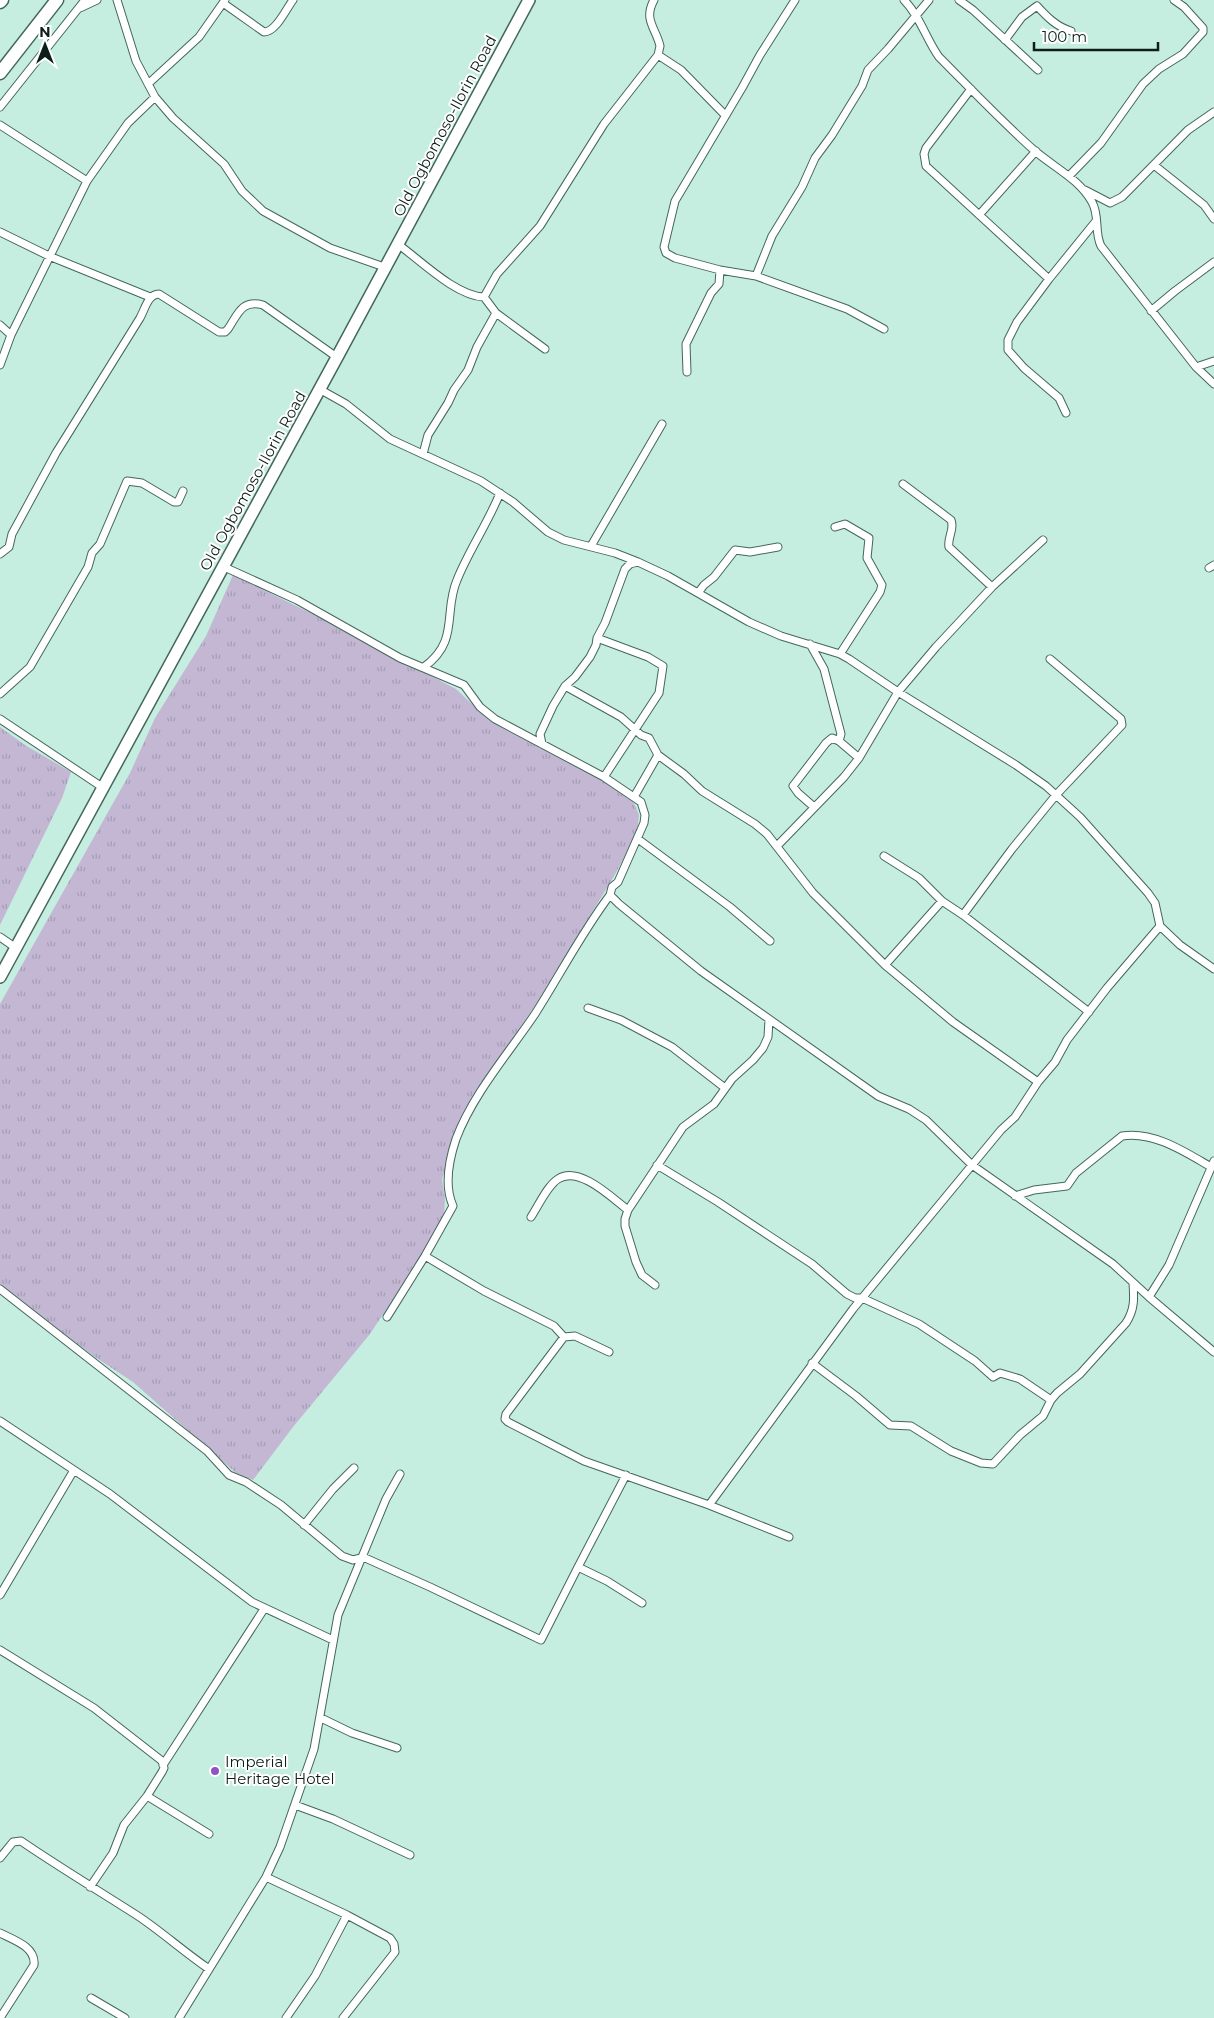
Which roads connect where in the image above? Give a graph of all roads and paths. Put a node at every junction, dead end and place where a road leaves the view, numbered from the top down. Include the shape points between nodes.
1 (57, 0) edge
2 (86, 0) edge
3 (97, 0) edge
4 (117, 0) edge
5 (293, 0) edge
6 (529, 0) edge
7 (654, 0) edge
8 (795, 0) edge
9 (904, 0) edge
10 (929, 0) edge
11 (959, 0) edge
12 (1174, 0) edge
13 (224, 1) edge
14 (78, 10) junction
15 (917, 16) junction
16 (1071, 30) dead end
17 (1005, 40) junction
18 (658, 55) junction
19 (1038, 70) dead end
20 (0, 74) edge
21 (148, 84) junction
22 (971, 89) junction
23 (155, 97) junction
24 (0, 107) edge
25 (1214, 112) edge
26 (725, 115) junction
27 (0, 125) edge
28 (1036, 151) junction
29 (1154, 165) junction
30 (1069, 176) junction
31 (87, 181) junction
32 (1082, 189) junction
33 (979, 215) junction
34 (1214, 219) edge
35 (1096, 221) junction
36 (0, 232) edge
37 (399, 245) junction
38 (49, 256) junction
39 (1214, 262) edge
40 (387, 268) junction
41 (720, 270) junction
42 (756, 276) junction
43 (1048, 279) junction
44 (484, 297) junction
45 (150, 298) junction
46 (1151, 311) junction
47 (496, 313) junction
48 (0, 325) edge
49 (884, 329) dead end
50 (12, 335) junction
51 (545, 349) dead end
52 (338, 358) junction
53 (1214, 360) edge
54 (0, 365) edge
55 (1196, 367) junction
56 (687, 372) dead end
57 (1214, 384) edge
58 (321, 390) junction
59 (1066, 412) dead end
60 (662, 424) dead end
61 (423, 454) junction
62 (903, 484) dead end
63 (183, 491) dead end
64 (500, 493) junction
65 (835, 527) dead end
66 (1042, 540) dead end
67 (591, 546) junction
68 (778, 547) dead end
69 (0, 554) edge
70 (638, 562) junction
71 (222, 566) junction
72 (992, 587) junction
73 (698, 594) junction
74 (596, 638) junction
75 (810, 644) junction
76 (840, 654) junction
77 (1050, 659) dead end
78 (424, 667) junction
79 (565, 686) junction
80 (898, 692) junction
81 (0, 694) edge
82 (0, 720) edge
83 (635, 728) junction
84 (839, 741) junction
85 (542, 744) junction
86 (658, 755) junction
87 (858, 758) junction
88 (604, 777) junction
89 (102, 787) junction
90 (1056, 795) junction
91 (634, 797) junction
92 (814, 807) junction
93 (638, 839) junction
94 (777, 846) junction
95 (884, 856) dead end
96 (610, 895) junction
97 (942, 901) junction
98 (963, 915) junction
99 (1160, 926) junction
100 (0, 937) edge
101 (770, 941) dead end
102 (16, 948) junction
103 (885, 965) junction
104 (1214, 969) edge
105 (0, 976) edge
106 (588, 1008) dead end
107 (1089, 1012) junction
108 (769, 1020) junction
109 (1038, 1082) junction
110 (724, 1088) junction
111 (1213, 1164) edge
112 (657, 1165) junction
113 (972, 1165) junction
114 (1014, 1196) junction
115 (628, 1210) junction
116 (531, 1217) dead end
117 (425, 1256) junction
118 (1133, 1283) junction
119 (655, 1285) dead end
120 (0, 1289) edge
121 (1149, 1297) junction
122 (862, 1298) junction
123 (387, 1317) dead end
124 (564, 1337) junction
125 (609, 1352) dead end
126 (1214, 1352) edge
127 (812, 1363) junction
128 (1051, 1400) junction
129 (0, 1421) edge
130 (354, 1468) dead end
131 (74, 1470) junction
132 (400, 1474) dead end
133 (626, 1475) junction
134 (709, 1505) junction
135 (304, 1525) junction
136 (789, 1537) dead end
137 (363, 1558) junction
138 (578, 1567) junction
139 (0, 1595) edge
140 (642, 1603) dead end
141 (264, 1609) junction
142 (333, 1640) junction
143 (0, 1650) edge
144 (320, 1718) junction
145 (397, 1748) dead end
146 (164, 1765) junction
147 (147, 1796) junction
148 (295, 1805) junction
149 (209, 1834) dead end
150 (410, 1855) dead end
151 (0, 1858) edge
152 (266, 1877) junction
153 (90, 1888) junction
154 (347, 1915) junction
155 (0, 1933) edge
156 (209, 1969) junction
157 (91, 1998) dead end
158 (0, 2018) edge
159 (125, 2018) edge
160 (179, 2018) edge
161 (286, 2018) edge
162 (343, 2018) edge

1 - 20 highway
2 - 14 street
3 - 14 street
4 - 21 street via 136,60
5 - 13 street via 268,32
6 - 37 highway, Old Ogbomoso-Ilorin Road
7 - 18 street via 650,24 660,46
8 - 26 street
9 - 15 street
10 - 15 street
11 - 17 street
12 - 30 street via 1184,7 1203,32 1183,54 1143,84 1101,142
13 - 21 street via 193,43
14 - 24 street
15 - 22 street via 939,58
15 - 42 street via 868,70 862,86 815,158 802,187 772,236
16 - 17 street via 1046,16 1037,6 1022,17
17 - 19 street
18 - 26 street via 681,70
18 - 44 street via 604,124 540,226 497,274
21 - 23 street
22 - 28 street
22 - 33 street via 926,148 924,160 926,166
23 - 31 street via 128,123
23 - 40 street via 173,118 224,164 242,191 263,212 330,248
25 - 29 street via 1188,130
26 - 41 street via 675,201 664,247 666,253 675,258
27 - 31 street
28 - 30 street
28 - 33 street
29 - 32 street via 1126,195 1110,203
29 - 34 street via 1204,205
30 - 32 street
31 - 38 street
32 - 35 street via 1092,202
33 - 43 street
35 - 43 street
35 - 46 street via 1097,239 1101,246
36 - 38 street
37 - 40 highway, Old Ogbomoso-Ilorin Road
37 - 44 street via 456,287 473,296
38 - 45 street
38 - 50 street
39 - 46 street
40 - 52 highway, Old Ogbomoso-Ilorin Road
41 - 42 street
41 - 56 street via 718,284 686,344
42 - 49 street via 847,309
43 - 59 street via 1017,322 1008,340 1008,350 1059,398
44 - 47 street
45 - 52 street via 159,294 219,332 228,329 244,306 253,302 263,305
45 - 69 street via 56,452 12,534 9,547
46 - 55 street
47 - 51 street
47 - 61 street via 468,370 428,435
48 - 50 street
50 - 54 street
52 - 58 highway, Old Ogbomoso-Ilorin Road
53 - 55 street
55 - 57 street
58 - 61 street via 346,404 383,435
58 - 71 highway, Old Ogbomoso-Ilorin Road
60 - 67 street
61 - 64 street
62 - 72 street via 951,520 949,547
63 - 81 street via 178,502 174,502 142,483 127,481 100,544 92,553 88,567 44,646 25,673
64 - 67 street via 548,532 564,540
64 - 78 street via 456,580 449,628 443,643 436,656
65 - 76 street via 845,524 869,538 867,558 882,585
66 - 72 street
67 - 70 street
68 - 73 street via 750,552 735,550
70 - 73 street
70 - 74 street via 625,569
71 - 78 street via 297,600 400,658
71 - 89 highway, Old Ogbomoso-Ilorin Road
72 - 80 street
73 - 75 street via 748,622
74 - 79 street via 590,657
74 - 83 street via 648,657 663,666 659,693
75 - 76 street
75 - 84 street via 824,669 841,734
76 - 80 street
77 - 90 street via 1121,719 1122,724
78 - 85 street via 464,685 480,707 494,719
79 - 83 street via 622,717
79 - 85 street via 540,734
80 - 87 street
80 - 90 street via 1016,765
82 - 89 street
83 - 86 street via 649,738
83 - 88 street
84 - 87 street
84 - 92 street via 832,738 826,742 793,786
85 - 88 street
86 - 91 street
86 - 94 street via 702,791 755,824
87 - 92 street
88 - 91 street
89 - 102 highway, Old Ogbomoso-Ilorin Road
90 - 98 street
90 - 99 street via 1080,817 1148,894 1155,903
91 - 93 street via 641,802 645,815
92 - 94 street
93 - 96 street
93 - 101 street
94 - 103 street via 813,894
95 - 97 street via 919,878
96 - 108 street via 701,971
96 - 117 street via 478,1096 461,1128 449,1175 448,1194 452,1206
97 - 98 street
97 - 103 street
98 - 107 street
99 - 104 street
99 - 107 street
100 - 102 street
102 - 105 highway, Old Ogbomoso-Ilorin Road
103 - 109 street via 953,1022
106 - 110 street via 621,1020 672,1047
107 - 109 street
108 - 110 street via 768,1037 763,1048
108 - 113 street via 878,1096 910,1109 926,1120
109 - 113 street via 1015,1117
110 - 112 street via 714,1104 683,1127
111 - 114 street via 1164,1142 1144,1136 1122,1136 1076,1173 1067,1186
111 - 121 street via 1169,1265
112 - 115 street
112 - 122 street via 812,1264 847,1294
113 - 114 street
113 - 122 street
114 - 118 street via 1114,1264
115 - 116 street via 587,1180 578,1175 568,1175 552,1184
115 - 119 street via 625,1226 636,1262 642,1275
117 - 123 street
117 - 124 street via 484,1291 554,1326
118 - 121 street
118 - 128 street via 1132,1313 1126,1323 1080,1374
120 - 135 street via 207,1451 229,1475 281,1505
121 - 126 street
122 - 127 street
122 - 128 street via 919,1324 975,1361 993,1377 1000,1373 1020,1379
124 - 125 street via 574,1336
124 - 133 street via 505,1419 584,1460
127 - 128 street via 890,1425 916,1428 951,1451 987,1465 993,1464 1043,1416
127 - 134 street
129 - 131 street
130 - 135 street
131 - 139 street
131 - 141 street
132 - 137 street via 386,1499
133 - 134 street
133 - 138 street
134 - 136 street
135 - 137 street via 342,1556 353,1560
137 - 138 street via 541,1640
137 - 142 street via 344,1597
138 - 140 street
141 - 142 street
141 - 146 street
142 - 144 street
143 - 146 street via 94,1708 158,1756
144 - 145 street
144 - 148 street via 314,1749
146 - 147 street
147 - 149 street
147 - 153 street via 124,1825 113,1853
148 - 150 street
148 - 152 street
151 - 153 street via 13,1842 21,1842
152 - 154 street
152 - 156 street
153 - 156 street via 138,1917
154 - 161 street via 315,1976
154 - 162 street via 390,1938 396,1952
155 - 158 street via 28,1949 35,1959
156 - 160 street
157 - 159 street

